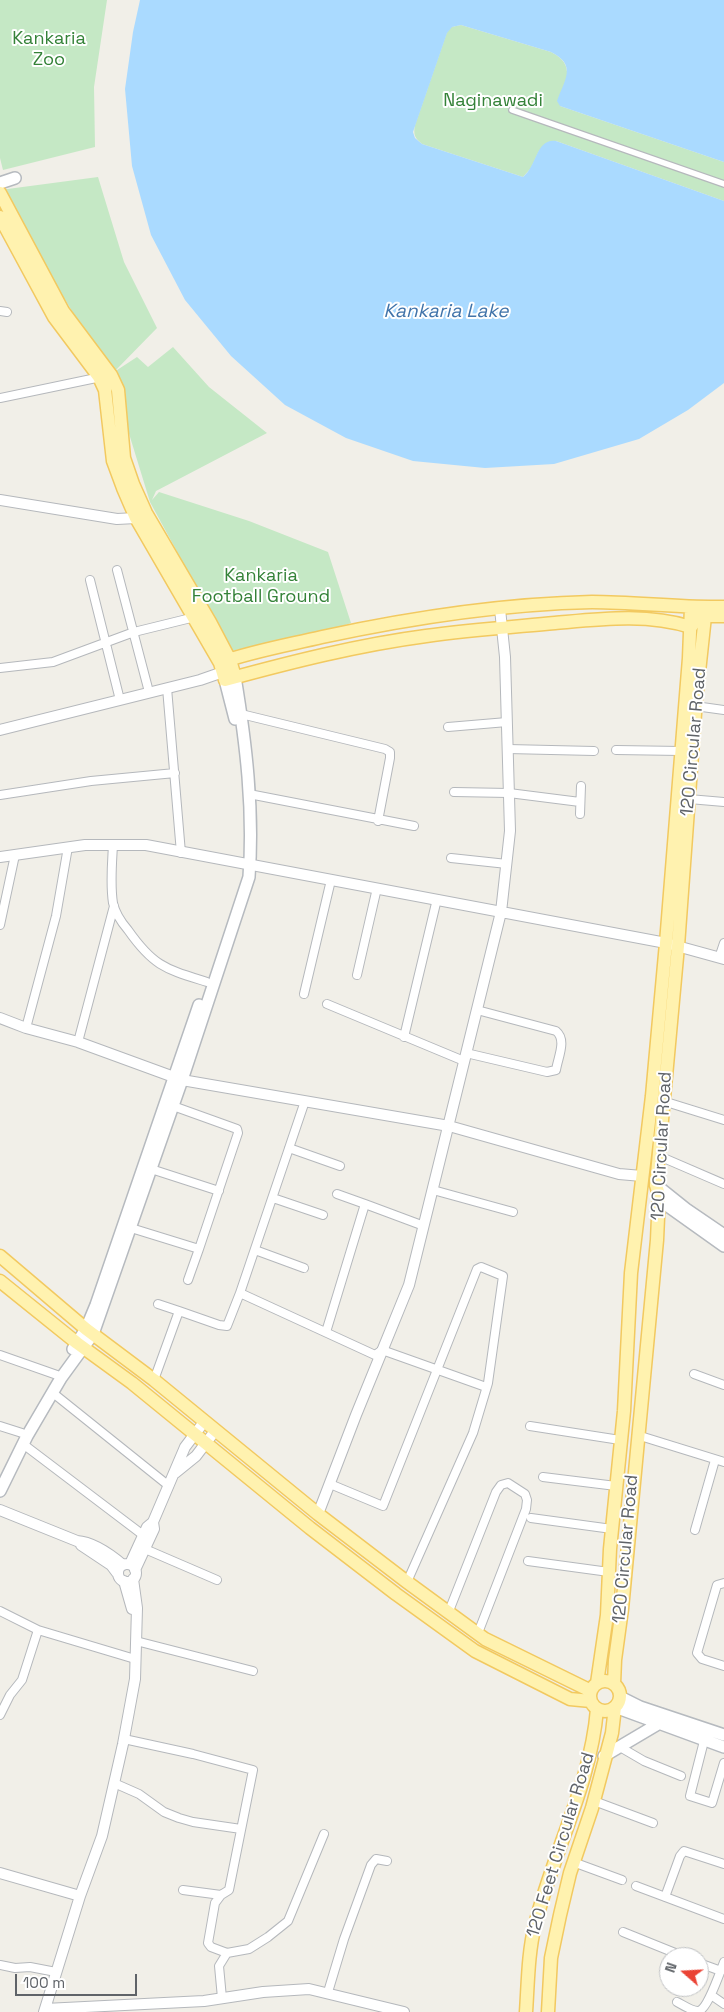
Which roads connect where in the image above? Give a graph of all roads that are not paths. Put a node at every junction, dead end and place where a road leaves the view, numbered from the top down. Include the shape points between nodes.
1 (512, 110) dead end
2 (15, 178) dead end
3 (0, 183) edge
4 (724, 184) edge
5 (0, 193) edge
6 (0, 216) edge
7 (105, 376) junction
8 (0, 398) edge
9 (0, 500) edge
10 (141, 515) junction
11 (118, 570) dead end
12 (90, 580) dead end
13 (691, 607) junction
14 (724, 607) edge
15 (500, 608) junction
16 (706, 612) junction
17 (724, 616) edge
18 (195, 617) junction
19 (504, 627) junction
20 (691, 627) junction
21 (134, 632) junction
22 (105, 643) junction
23 (0, 668) edge
24 (226, 670) junction
25 (167, 688) junction
26 (149, 692) junction
27 (120, 700) junction
28 (695, 706) junction
29 (724, 710) edge
30 (241, 714) junction
31 (507, 722) junction
32 (448, 727) dead end
33 (0, 730) edge
34 (508, 749) junction
35 (616, 750) dead end
36 (594, 751) dead end
37 (681, 751) junction
38 (175, 773) junction
39 (581, 786) dead end
40 (454, 792) dead end
41 (509, 793) junction
42 (249, 794) junction
43 (0, 795) edge
44 (689, 799) junction
45 (580, 802) junction
46 (724, 802) edge
47 (580, 814) dead end
48 (378, 820) junction
49 (414, 826) dead end
50 (112, 845) junction
51 (68, 848) junction
52 (181, 852) junction
53 (15, 855) junction
54 (0, 857) edge
55 (451, 858) dead end
56 (246, 864) junction
57 (507, 864) junction
58 (331, 880) junction
59 (377, 888) junction
60 (437, 899) junction
61 (114, 906) junction
62 (501, 912) junction
63 (0, 925) edge
64 (724, 943) edge
65 (672, 945) junction
66 (721, 958) edge
67 (357, 975) dead end
68 (207, 982) junction
69 (304, 994) dead end
70 (327, 1004) dead end
71 (477, 1010) junction
72 (0, 1018) edge
73 (26, 1028) junction
74 (404, 1037) junction
75 (78, 1042) junction
76 (465, 1057) junction
77 (179, 1078) junction
78 (305, 1101) junction
79 (663, 1101) junction
80 (173, 1106) junction
81 (724, 1120) edge
82 (448, 1126) junction
83 (289, 1148) junction
84 (658, 1156) junction
85 (340, 1166) dead end
86 (151, 1169) junction
87 (619, 1174) junction
88 (642, 1176) junction
89 (724, 1184) edge
90 (656, 1185) junction
91 (433, 1190) junction
92 (641, 1190) junction
93 (219, 1191) junction
94 (337, 1194) dead end
95 (272, 1198) junction
96 (658, 1199) junction
97 (365, 1204) junction
98 (513, 1212) dead end
99 (323, 1216) dead end
100 (424, 1226) junction
101 (131, 1228) junction
102 (724, 1235) edge
103 (724, 1246) edge
104 (199, 1249) junction
105 (255, 1250) junction
106 (0, 1256) edge
107 (304, 1268) dead end
108 (188, 1280) dead end
109 (0, 1281) edge
110 (240, 1293) junction
111 (158, 1304) dead end
112 (179, 1311) junction
113 (90, 1332) junction
114 (326, 1332) junction
115 (80, 1346) junction
116 (382, 1350) junction
117 (0, 1355) edge
118 (438, 1370) junction
119 (57, 1374) junction
120 (694, 1374) dead end
121 (154, 1380) junction
122 (724, 1385) edge
123 (486, 1387) junction
124 (53, 1393) junction
125 (204, 1422) junction
126 (0, 1426) edge
127 (530, 1426) dead end
128 (216, 1431) junction
129 (194, 1433) junction
130 (637, 1435) junction
131 (22, 1439) junction
132 (620, 1440) junction
133 (206, 1443) junction
134 (715, 1460) junction
135 (724, 1462) edge
136 (174, 1474) junction
137 (0, 1476) edge
138 (543, 1477) dead end
139 (330, 1484) junction
140 (169, 1486) junction
141 (616, 1486) junction
142 (0, 1491) edge
143 (0, 1510) edge
144 (318, 1514) junction
145 (531, 1518) dead end
146 (153, 1522) junction
147 (612, 1528) junction
148 (695, 1530) dead end
149 (143, 1535) junction
150 (145, 1549) junction
151 (528, 1561) dead end
152 (127, 1572) junction
153 (609, 1572) junction
154 (217, 1580) dead end
155 (407, 1582) junction
156 (724, 1583) edge
157 (0, 1611) edge
158 (449, 1611) junction
159 (38, 1630) junction
160 (478, 1633) junction
161 (136, 1641) junction
162 (135, 1659) junction
163 (724, 1666) edge
164 (253, 1671) dead end
165 (614, 1684) junction
166 (594, 1696) junction
167 (618, 1702) junction
168 (0, 1715) edge
169 (658, 1724) junction
170 (724, 1735) edge
171 (124, 1738) junction
172 (704, 1741) junction
173 (620, 1746) junction
174 (724, 1747) edge
175 (604, 1756) junction
176 (724, 1763) edge
177 (682, 1776) dead end
178 (114, 1783) junction
179 (594, 1801) junction
180 (653, 1823) dead end
181 (241, 1829) junction
182 (324, 1834) dead end
183 (387, 1861) dead end
184 (573, 1862) junction
185 (724, 1864) edge
186 (0, 1873) edge
187 (622, 1880) dead end
188 (636, 1886) dead end
189 (183, 1890) dead end
190 (80, 1896) junction
191 (221, 1896) junction
192 (665, 1897) junction
193 (724, 1920) edge
194 (623, 1932) dead end
195 (660, 1947) edge
196 (227, 1953) junction
197 (724, 1962) edge
198 (0, 1965) edge
199 (709, 1966) edge
200 (721, 1971) junction
201 (56, 1972) junction
202 (328, 1992) junction
203 (711, 1995) junction
204 (222, 1998) junction
205 (677, 2002) dead end
206 (724, 2004) edge
207 (44, 2010) edge
208 (404, 2012) edge
209 (526, 2012) edge
210 (548, 2012) edge

1 - 4 street
2 - 3 main road
5 - 7 main road via 47,284
6 - 7 main road via 54,317
7 - 8 street
7 - 10 main road via 118,390 124,458
9 - 10 street via 117,519
10 - 18 main road
10 - 24 main road via 210,622
11 - 21 street
12 - 22 street
13 - 15 main road via 592,602
13 - 16 main road
13 - 20 main road, 120 Circular Road
14 - 16 main road
15 - 19 street
15 - 24 main road via 372,626
16 - 17 main road
16 - 20 main road via 698,616
16 - 28 main road, 120 Circular Road
18 - 21 street
18 - 24 main road
19 - 20 main road via 598,619 670,620
19 - 24 main road via 427,636
19 - 31 street
20 - 37 main road, 120 Circular Road
21 - 22 street
21 - 26 street
22 - 23 street via 53,662
22 - 27 street
24 - 25 street
24 - 30 main road
24 - 56 main road via 240,762
25 - 26 street
25 - 38 street
26 - 27 street
27 - 33 street
28 - 29 street
28 - 44 main road, 120 Circular Road
30 - 42 main road
30 - 48 street via 390,752
31 - 32 street
31 - 34 street
34 - 36 street
34 - 41 street
35 - 37 street
37 - 65 main road, 120 Circular Road
38 - 43 street via 90,781
38 - 52 street
39 - 45 street
40 - 41 street
41 - 45 street
41 - 57 street
42 - 48 street
42 - 56 main road via 251,847
44 - 46 street
44 - 65 main road, 120 Circular Road
45 - 47 street
48 - 49 street
50 - 51 street
50 - 52 street
50 - 61 street
51 - 53 street
51 - 73 street via 56,916
52 - 56 street
53 - 54 street
53 - 63 street
55 - 57 street
56 - 58 street
56 - 68 main road
56 - 77 main road via 249,877
57 - 62 street
58 - 59 street
58 - 69 street
59 - 60 street
59 - 67 street
60 - 62 street
60 - 74 street
61 - 68 street via 140,947 156,963
61 - 75 street
62 - 65 street
62 - 71 street
64 - 66 street
65 - 66 street
65 - 79 main road, 120 Circular Road
65 - 88 main road, 120 Circular Road
68 - 77 main road
70 - 74 street
71 - 76 street
71 - 76 street via 556,1031 562,1040 556,1070 547,1072
72 - 73 street
73 - 75 street
74 - 76 street
75 - 77 street
76 - 82 street
77 - 78 street
77 - 80 main road
77 - 113 main road
78 - 82 street
78 - 83 street
79 - 81 street
79 - 84 main road, 120 Circular Road
80 - 86 main road
80 - 93 street via 238,1129
82 - 87 street
82 - 91 street
83 - 85 street
83 - 95 street
84 - 89 street
84 - 90 main road, 120 Circular Road
86 - 93 street
86 - 101 main road
87 - 88 street
87 - 92 street
88 - 90 main road
88 - 92 main road, 120 Circular Road
90 - 96 main road, 120 Circular Road
90 - 102 main road
91 - 98 street
91 - 100 street
92 - 96 main road
92 - 132 main road, 120 Circular Road via 631,1273
93 - 104 street
94 - 97 street
95 - 99 street
95 - 105 street
96 - 103 main road
96 - 130 main road, 120 Circular Road via 657,1240
97 - 100 street
97 - 114 street
100 - 116 street via 409,1285
101 - 104 street
101 - 113 main road
104 - 108 street
105 - 107 street
105 - 110 street
106 - 113 main road
109 - 115 main road
110 - 112 street via 227,1326
110 - 114 street
111 - 112 street
112 - 121 street
113 - 115 main road
113 - 121 main road
114 - 116 street via 375,1355
115 - 119 main road
115 - 124 main road
115 - 129 main road
116 - 118 street
116 - 139 street
117 - 119 street
118 - 123 street
118 - 123 street via 477,1269 482,1267 504,1279
118 - 139 street via 383,1506
119 - 131 main road
120 - 122 street
121 - 125 main road
123 - 155 street via 472,1433
124 - 131 main road
124 - 140 street
125 - 128 main road
125 - 129 street
126 - 131 street
127 - 132 street
128 - 133 street
128 - 144 main road
129 - 133 main road
129 - 136 street
130 - 134 street
130 - 165 main road, 120 Circular Road
131 - 137 main road
131 - 142 main road
131 - 149 street
132 - 141 main road, 120 Circular Road
133 - 136 street
133 - 166 main road via 310,1528 475,1651 570,1700
134 - 135 street
134 - 148 street
136 - 140 street
138 - 141 street
139 - 144 street
140 - 146 street
141 - 147 main road, 120 Circular Road
143 - 152 street via 76,1541
144 - 155 main road
145 - 147 street
146 - 149 street
146 - 150 street via 154,1529
147 - 153 main road, 120 Circular Road
149 - 152 street
150 - 152 street
150 - 154 street
151 - 153 street
152 - 161 street via 137,1608
153 - 166 main road, 120 Circular Road via 607,1615
155 - 158 main road
156 - 163 street via 717,1586 697,1653 702,1659
157 - 159 street
158 - 160 main road
158 - 160 street via 496,1492 501,1485 508,1483 525,1494 526,1509
159 - 162 street
159 - 168 street via 22,1680
160 - 166 main road
161 - 162 street
161 - 164 street
162 - 171 street via 135,1679
165 - 166 main road via 605,1681
165 - 167 main road via 620,1692
166 - 167 main road via 606,1711
166 - 209 main road, 120 Feet Circular Road via 595,1731 587,1769 535,1925
167 - 169 main road
167 - 170 main road
167 - 175 main road, 120 Feet Circular Road
169 - 172 main road
169 - 173 main road
171 - 178 street
171 - 181 street via 253,1770
172 - 174 main road
172 - 176 street via 690,1796 712,1803
173 - 175 main road
173 - 177 street via 644,1761
175 - 179 main road, 120 Feet Circular Road
178 - 181 street via 172,1815 193,1822
178 - 190 street via 102,1836
179 - 180 street
179 - 184 main road, 120 Feet Circular Road
181 - 191 street via 229,1890
182 - 196 street via 288,1921 250,1949
183 - 202 street via 376,1860 371,1865
184 - 187 street
184 - 210 main road, 120 Feet Circular Road via 551,1958
185 - 192 street via 684,1851
186 - 190 street
188 - 192 street
189 - 191 street
190 - 201 street
191 - 196 street via 215,1903 208,1943
192 - 193 street
194 - 195 street
196 - 204 street via 219,1966
197 - 200 street
198 - 201 street
199 - 200 street
200 - 203 street
201 - 207 street
202 - 204 street via 309,1989
202 - 208 street
203 - 205 street via 698,2011
203 - 206 street
204 - 207 street

